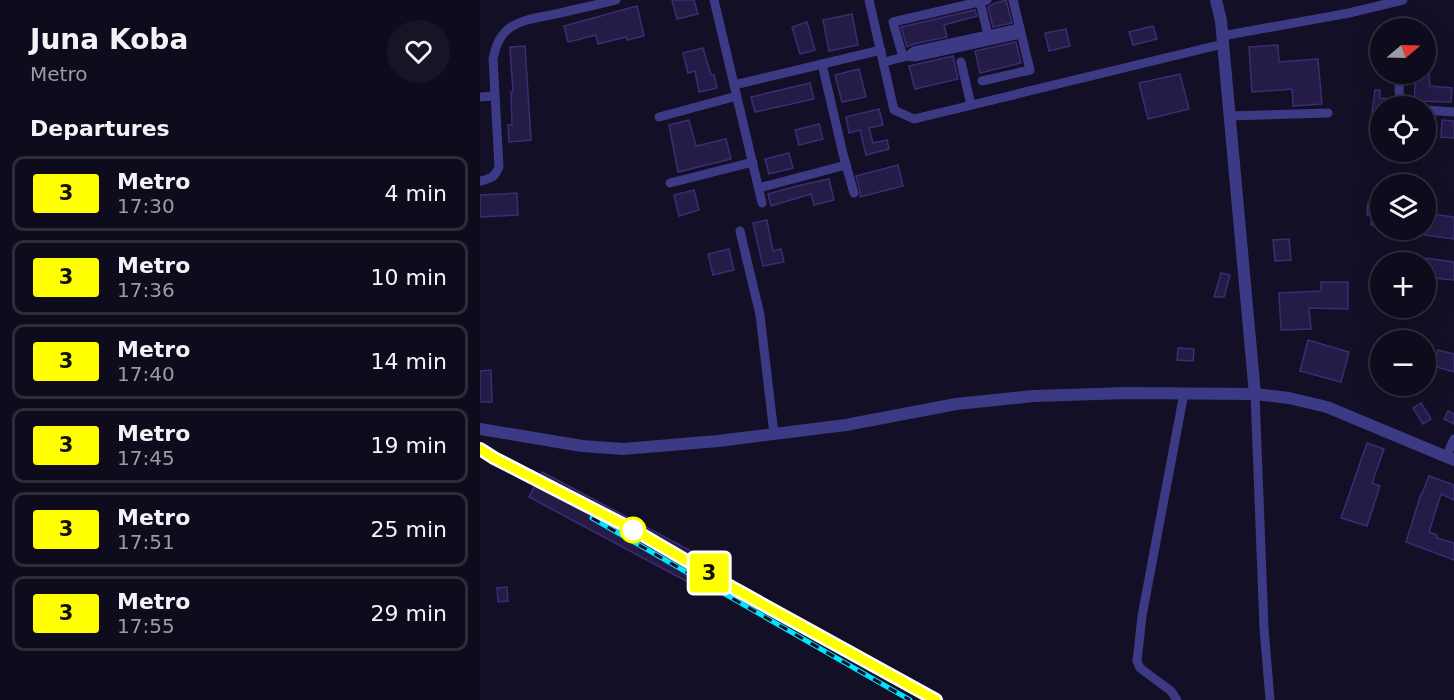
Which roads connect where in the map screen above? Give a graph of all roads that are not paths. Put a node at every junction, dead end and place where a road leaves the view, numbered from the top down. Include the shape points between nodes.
1 (616, 0) edge
2 (714, 0) edge
3 (869, 0) edge
4 (1013, 0) edge
5 (1215, 0) edge
6 (1223, 0) edge
7 (1403, 0) edge
8 (984, 1) edge
9 (1221, 21) junction
10 (1021, 31) junction
11 (988, 35) junction
12 (1223, 40) junction
13 (881, 50) junction
14 (905, 57) junction
15 (884, 62) junction
16 (961, 62) dead end
17 (822, 64) junction
18 (982, 81) dead end
19 (734, 85) junction
20 (494, 96) junction
21 (737, 96) junction
22 (480, 97) edge
23 (971, 105) junction
24 (1436, 111) edge
25 (1454, 112) edge
26 (1328, 113) dead end
27 (1230, 116) junction
28 (659, 117) dead end
29 (753, 162) junction
30 (846, 165) junction
31 (480, 181) edge
32 (670, 183) dead end
33 (759, 188) junction
34 (854, 193) dead end
35 (762, 203) dead end
36 (740, 231) dead end
37 (1184, 393) junction
38 (1256, 394) junction
39 (480, 429) edge
40 (774, 434) junction
41 (1454, 439) edge
42 (1450, 459) edge
43 (1177, 700) edge
44 (1270, 700) edge

1 - 20 street via 533,19 507,30 496,45 493,59
2 - 19 street
3 - 13 street
4 - 10 street
5 - 9 street
6 - 9 street
7 - 12 street
8 - 11 street
8 - 14 street via 893,22
9 - 12 street
10 - 11 street
10 - 14 street
10 - 18 street via 1030,70
11 - 14 street via 914,51
12 - 23 street
12 - 27 street
13 - 15 street
13 - 17 street
14 - 15 street
15 - 23 street via 894,110 914,119
16 - 23 street
17 - 19 street
17 - 30 street
19 - 21 street
20 - 22 street
20 - 31 street via 499,167 495,175
21 - 28 street
21 - 29 street
24 - 25 street
26 - 27 street
27 - 38 street
29 - 32 street
29 - 33 street
30 - 33 street
30 - 34 street
33 - 35 street
36 - 40 street via 760,315
37 - 38 street
37 - 40 street via 956,404
37 - 43 street via 1137,652 1140,668
38 - 42 street via 1327,407
38 - 44 street
39 - 40 street via 623,449
41 - 42 street

